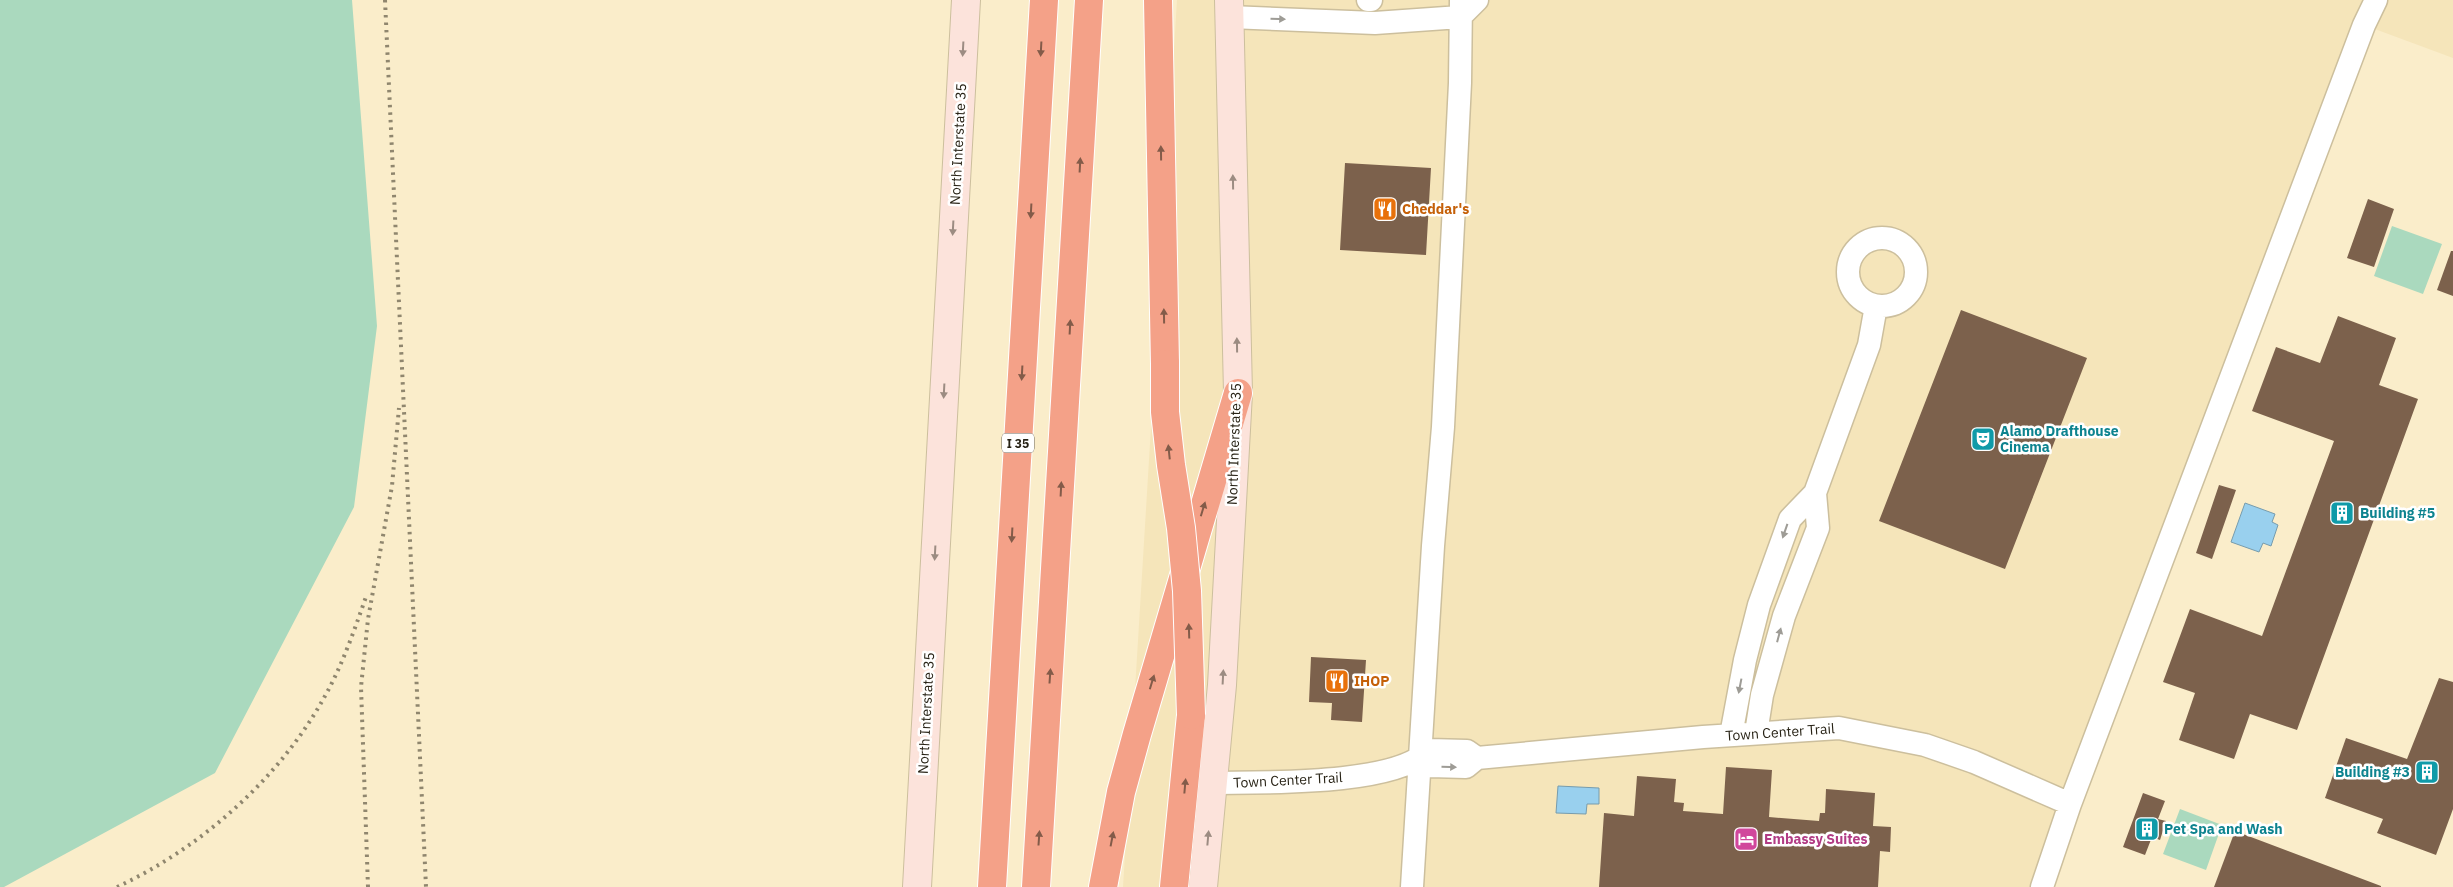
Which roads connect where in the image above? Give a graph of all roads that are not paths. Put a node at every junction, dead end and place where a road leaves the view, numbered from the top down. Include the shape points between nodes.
1 (966, 0) edge
2 (1044, 0) edge
3 (1089, 0) edge
4 (1158, 0) edge
5 (1477, 0) edge
6 (2376, 0) edge
7 (1229, 9) edge
8 (1461, 9) edge
9 (1876, 306) junction
10 (1238, 394) junction
11 (1815, 493) junction
12 (1756, 733) junction
13 (1730, 736) junction
14 (1420, 759) junction
15 (1212, 783) junction
16 (2070, 804) junction
17 (917, 887) edge
18 (992, 887) edge
19 (1036, 887) edge
20 (1103, 887) edge
21 (1174, 887) edge
22 (1203, 887) edge
23 (1412, 887) edge
24 (2042, 887) edge

1 -> 17 main road, North Interstate 35
2 -> 18 highway, I 35
19 -> 3 highway
21 -> 4 highway, bridge via 1191,715 1188,591 1165,412
5 - 8 street
6 - 16 street
7 -> 8 street via 1375,23
10 -> 7 main road, North Interstate 35
8 - 14 street via 1443,427
9 - 9 street via 1895,304 1911,291 1916,272 1913,243 1862,235 1851,259 1849,280 1858,296
9 - 11 street via 1869,345
15 -> 10 main road, North Interstate 35 via 1222,685
20 -> 10 highway via 1121,792
12 -> 11 street via 1762,695 1784,616 1818,528
11 -> 13 street via 1790,519 1759,605
12 - 13 street, Town Center Trail
12 - 16 street, Town Center Trail via 1839,728 1925,745 1974,762
13 - 14 street, Town Center Trail via 1477,758 1468,751 1429,750
14 - 15 street, Town Center Trail via 1376,772 1328,780
14 - 23 street
22 -> 15 main road, North Interstate 35
16 - 24 street

